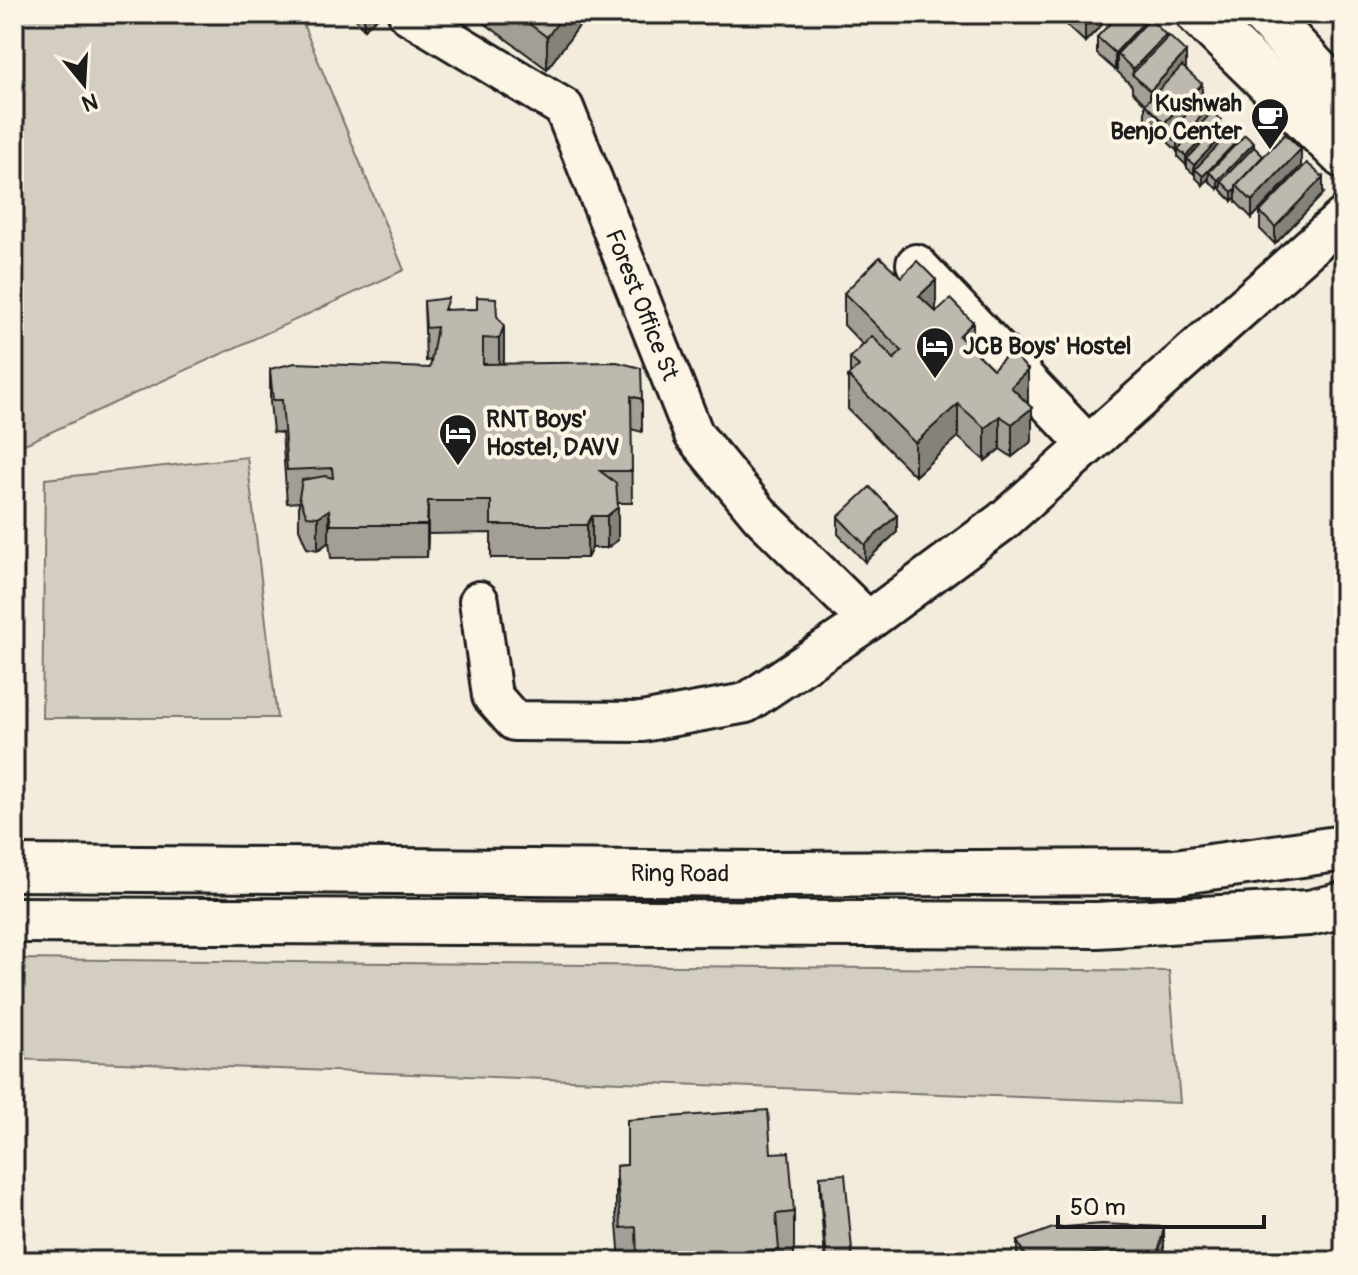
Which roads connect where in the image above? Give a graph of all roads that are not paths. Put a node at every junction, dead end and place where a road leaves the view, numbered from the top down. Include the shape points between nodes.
1 (408, 14) edge
2 (1199, 14) edge
3 (1264, 14) edge
4 (1344, 100) edge
5 (1344, 156) edge
6 (1344, 217) edge
7 (916, 264) edge
8 (1087, 444) junction
9 (479, 601) dead end
10 (868, 621) junction
11 (1344, 848) edge
12 (14, 868) edge
13 (1344, 905) edge
14 (14, 920) edge

1 - 10 street, Forest Office St via 564,108 694,435 761,516
2 - 5 main road
3 - 4 main road
6 - 8 street
7 - 8 street
8 - 10 street via 1003,521
9 - 10 street via 492,696 514,721 642,722 746,703
11 - 12 main road, Ring Road via 1175,872
13 - 14 main road, Ring Road via 1309,913 1097,925

